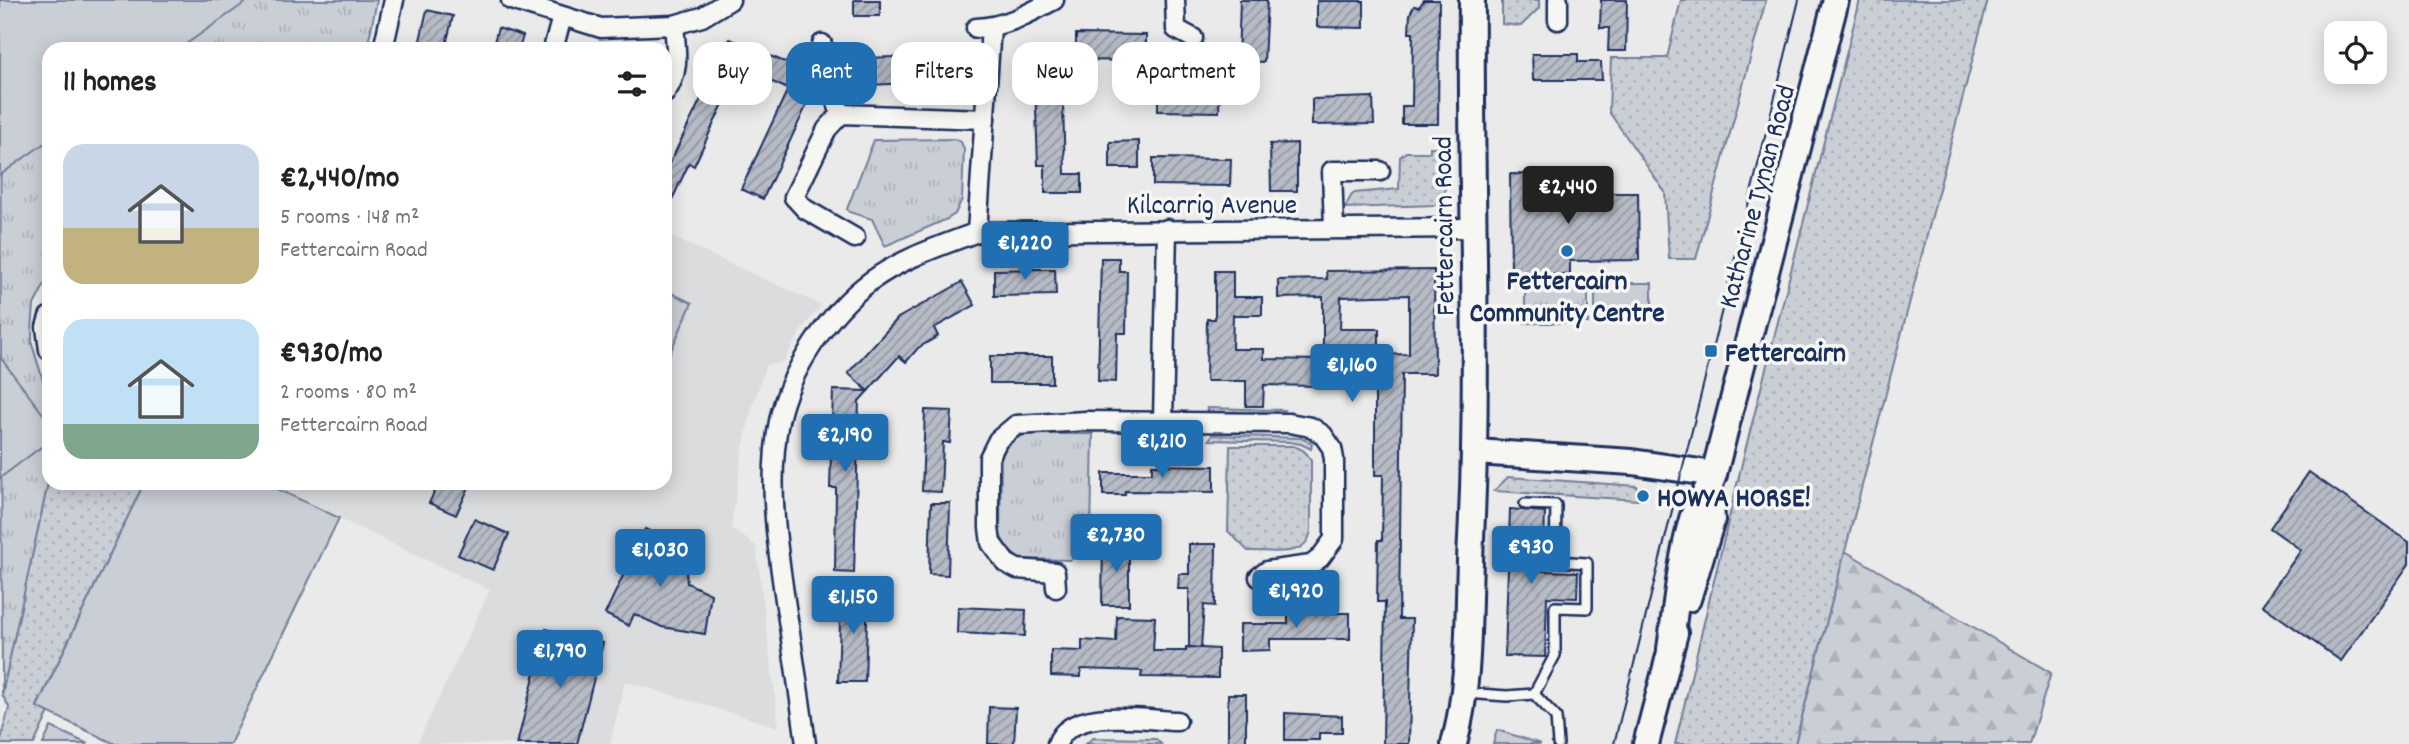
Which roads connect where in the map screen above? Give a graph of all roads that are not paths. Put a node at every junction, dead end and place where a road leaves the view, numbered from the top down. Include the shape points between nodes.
1 (394, 0) edge
2 (510, 0) edge
3 (730, 0) edge
4 (1054, 0) edge
5 (1175, 0) edge
6 (1472, 0) edge
7 (1558, 0) edge
8 (1836, 0) edge
9 (562, 17) junction
10 (1558, 20) dead end
11 (674, 25) junction
12 (1193, 38) dead end
13 (385, 42) edge
14 (555, 42) edge
15 (672, 83) edge
16 (838, 105) edge
17 (841, 114) junction
18 (985, 119) junction
19 (1380, 171) dead end
20 (1334, 228) junction
21 (1472, 228) junction
22 (1167, 229) junction
23 (977, 232) junction
24 (855, 238) dead end
25 (1163, 422) junction
26 (1475, 452) junction
27 (1712, 481) junction
28 (1525, 504) dead end
29 (1259, 577) dead end
30 (1056, 588) dead end
31 (1464, 693) junction
32 (1534, 694) junction
33 (1177, 720) dead end
34 (806, 744) edge
35 (1057, 744) edge
36 (1454, 744) edge
37 (1558, 744) edge
38 (1646, 744) edge

1 - 13 street
2 - 9 street
3 - 11 street via 702,17
4 - 18 street via 1020,18 983,27
5 - 12 street via 1175,29
6 - 21 street, Fettercairn Road
7 - 10 street
8 - 27 street, Katharine Tynan Road
9 - 11 street via 601,27
9 - 14 street
11 - 15 street via 678,58
16 - 17 street
17 - 18 street
17 - 24 street via 827,129 794,197 805,209
18 - 23 street
19 - 20 street via 1332,171
20 - 21 street, Kilcarrig Avenue
20 - 22 street, Kilcarrig Avenue
21 - 26 street, Fettercairn Road
22 - 23 street, Kilcarrig Avenue
22 - 25 street
23 - 34 street, Kilcarrig Avenue via 914,256 870,281 811,346 779,420 774,468 776,539
25 - 29 street via 1297,425 1314,429 1332,447 1334,539 1311,565 1267,571
25 - 30 street via 1024,424 998,440 989,458 991,543 1006,563 1017,569 1055,572
26 - 27 street via 1632,462
26 - 31 street, Fettercairn Road
27 - 38 street, Katharine Tynan Road via 1693,515 1684,549 1670,649
28 - 32 lane via 1556,505 1555,561 1587,563 1587,608 1555,607 1555,655
31 - 32 lane
31 - 36 street, Fettercairn Road
32 - 37 lane via 1556,717
33 - 35 street via 1092,719 1074,724

